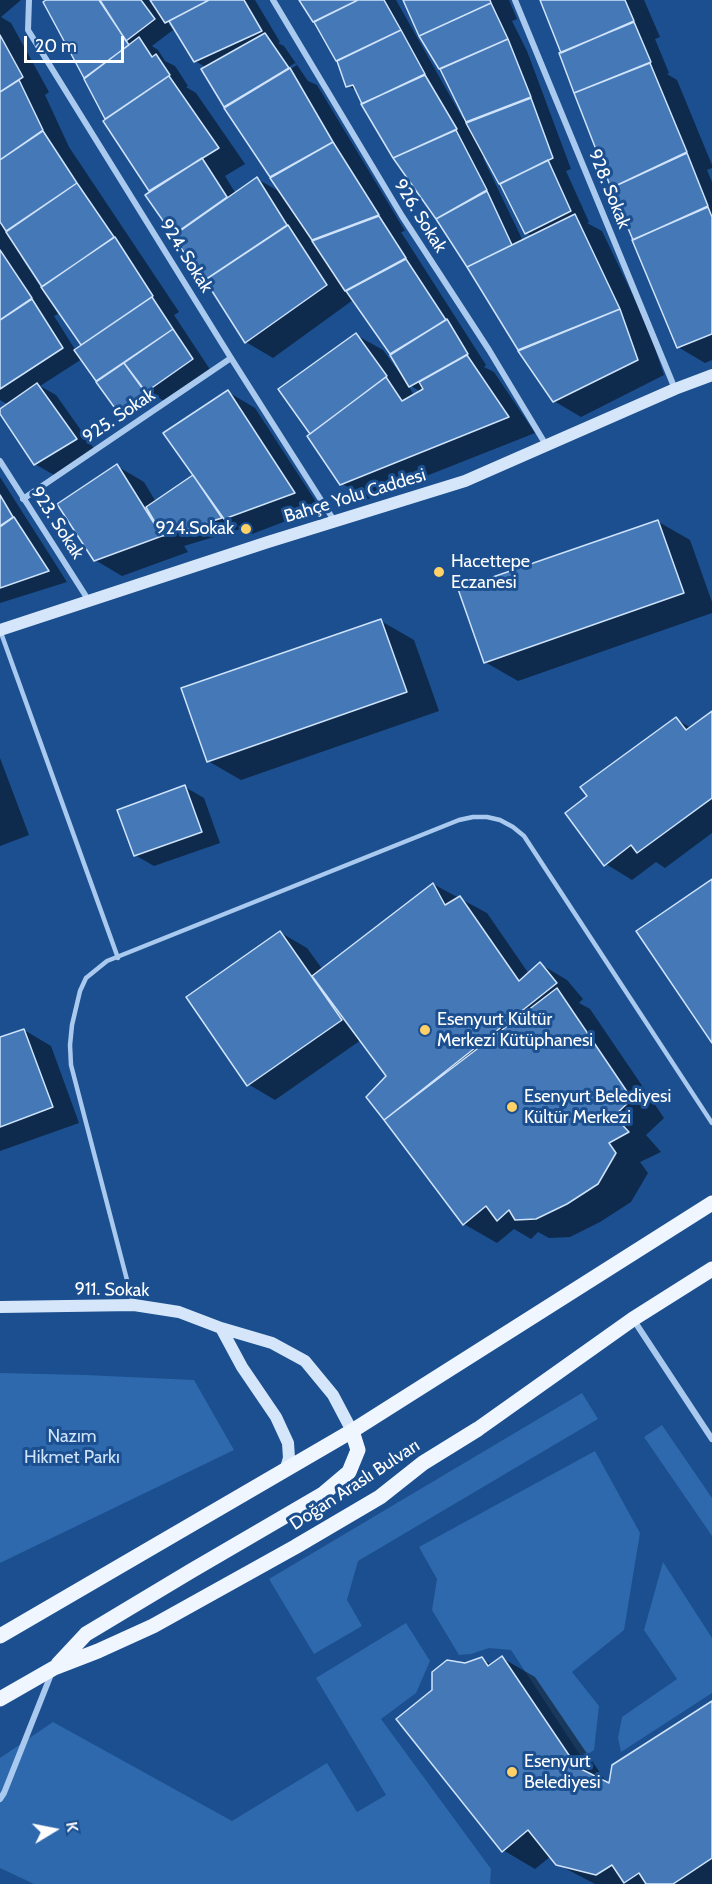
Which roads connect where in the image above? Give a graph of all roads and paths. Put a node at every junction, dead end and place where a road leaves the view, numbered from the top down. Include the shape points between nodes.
1 (29, 0) edge
2 (273, 0) edge
3 (515, 0) edge
4 (231, 358) junction
5 (712, 375) edge
6 (675, 389) junction
7 (546, 445) junction
8 (0, 461) edge
9 (23, 499) junction
10 (336, 522) junction
11 (89, 601) junction
12 (0, 630) edge
13 (117, 958) junction
14 (712, 1124) edge
15 (712, 1203) edge
16 (712, 1269) edge
17 (134, 1305) junction
18 (0, 1307) edge
19 (633, 1319) junction
20 (221, 1328) junction
21 (352, 1431) junction
22 (712, 1439) edge
23 (285, 1471) junction
24 (0, 1636) edge
25 (54, 1668) junction
26 (0, 1699) edge
27 (0, 1799) edge

1 - 4 street, 924. Sokak via 28,30
2 - 7 street, 926. Sokak
3 - 6 street, 928. Sokak
4 - 9 street, 925. Sokak
4 - 10 street, 924. Sokak
5 - 6 street, Bahçe Yolu Caddesi
6 - 7 street, Bahçe Yolu Caddesi
7 - 10 street, Bahçe Yolu Caddesi via 465,481
8 - 9 street, 923. Sokak
9 - 11 street, 923. Sokak
10 - 11 street, Bahçe Yolu Caddesi
11 - 12 street, Bahçe Yolu Caddesi
12 - 13 lane
13 - 14 lane via 459,820 500,820 524,836
13 - 17 lane via 86,978 76,1006 70,1045
15 - 21 main road
16 - 19 main road, Doğan Araslı Bulvarı
17 - 18 street, 911. Sokak
17 - 20 street, 911. Sokak via 179,1312
19 - 22 street
19 - 25 main road, Doğan Araslı Bulvarı via 478,1429 423,1463 380,1497 324,1531 153,1626
20 - 21 street, 911. Sokak via 272,1342 305,1361 333,1395
20 - 23 street via 288,1443
21 - 23 main road
21 - 25 main road via 358,1450 349,1472 323,1494 86,1634
23 - 24 main road
25 - 26 main road, Doğan Araslı Bulvarı
25 - 27 street

